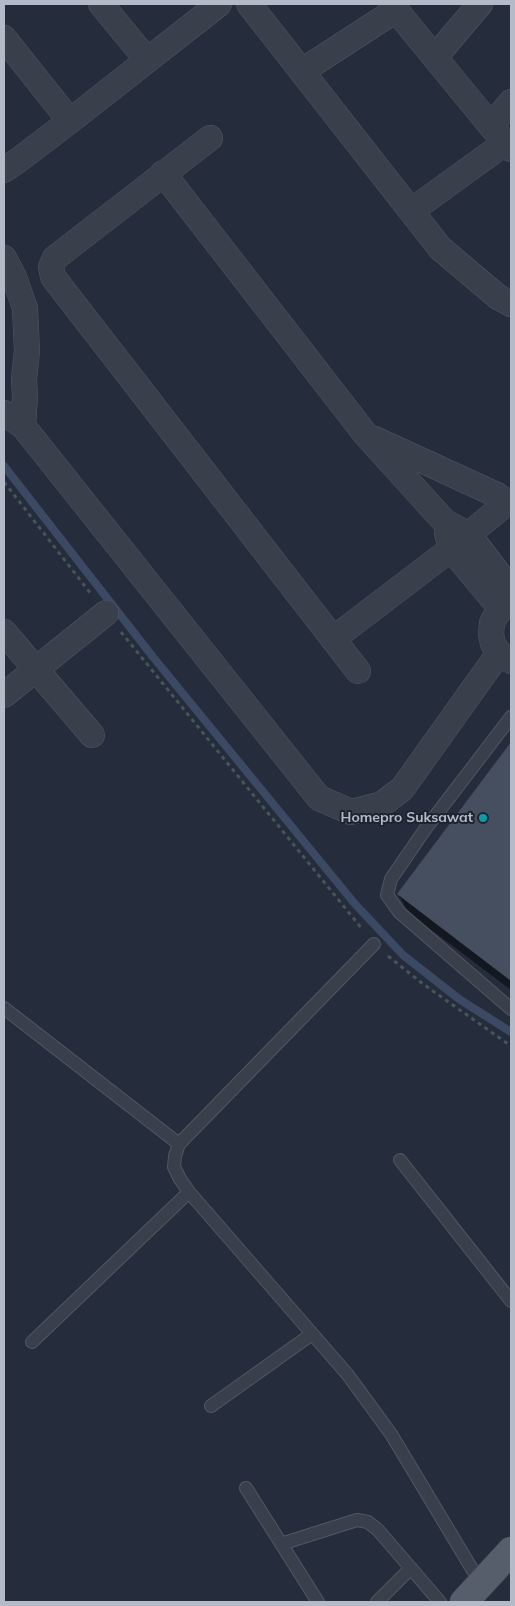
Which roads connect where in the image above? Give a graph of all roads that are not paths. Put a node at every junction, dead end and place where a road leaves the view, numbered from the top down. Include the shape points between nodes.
1 (101, 4) edge
2 (219, 4) edge
3 (249, 4) edge
4 (480, 4) edge
5 (393, 7) edge
6 (4, 38) edge
7 (434, 57) junction
8 (147, 60) junction
9 (302, 71) junction
10 (511, 102) edge
11 (70, 121) junction
12 (210, 138) dead end
13 (502, 140) edge
14 (4, 170) edge
15 (163, 173) junction
16 (411, 211) junction
17 (7, 274) edge
18 (511, 304) edge
19 (13, 419) edge
20 (366, 435) junction
21 (460, 542) junction
22 (508, 601) edge
23 (106, 613) road end
24 (4, 632) edge
25 (333, 639) junction
26 (505, 657) edge
27 (36, 669) junction
28 (358, 671) dead end
29 (4, 695) edge
30 (511, 717) edge
31 (92, 735) dead end
32 (374, 944) road end
33 (4, 1008) edge
34 (511, 1010) edge
35 (179, 1144) junction
36 (400, 1160) dead end
37 (189, 1192) junction
38 (511, 1302) edge
39 (312, 1334) junction
40 (32, 1342) dead end
41 (211, 1406) dead end
42 (246, 1488) dead end
43 (281, 1544) junction
44 (511, 1551) edge
45 (411, 1568) junction
46 (473, 1593) edge
47 (318, 1602) edge
48 (377, 1602) edge
49 (440, 1602) edge

1 - 8 street
2 - 8 street
3 - 9 street
4 - 7 street
5 - 7 street
5 - 9 street
6 - 11 street
7 - 13 street
8 - 11 street
9 - 16 street
10 - 13 street
11 - 14 street
12 - 15 street
13 - 16 street
15 - 20 street
15 - 25 street via 55,258 51,267 53,277
16 - 18 street via 440,248 498,298
17 - 19 street via 26,308 28,351 24,379 26,397
19 - 26 street via 319,798 350,812 382,804 402,789
20 - 21 street
20 - 21 street via 504,500 503,506
21 - 22 street
21 - 25 street
22 - 26 street via 495,616 491,634 493,644
23 - 27 street
24 - 27 street
25 - 28 street
27 - 29 street
27 - 31 street
30 - 34 lane via 426,828 391,879 387,895 399,912
32 - 35 lane
33 - 35 lane
35 - 37 lane via 174,1167
36 - 38 lane
37 - 39 lane
37 - 40 lane
39 - 41 lane
39 - 46 lane via 348,1375 391,1434
42 - 43 lane
43 - 45 lane via 357,1520 368,1522
43 - 47 lane
44 - 46 main road
45 - 48 lane
45 - 49 lane

